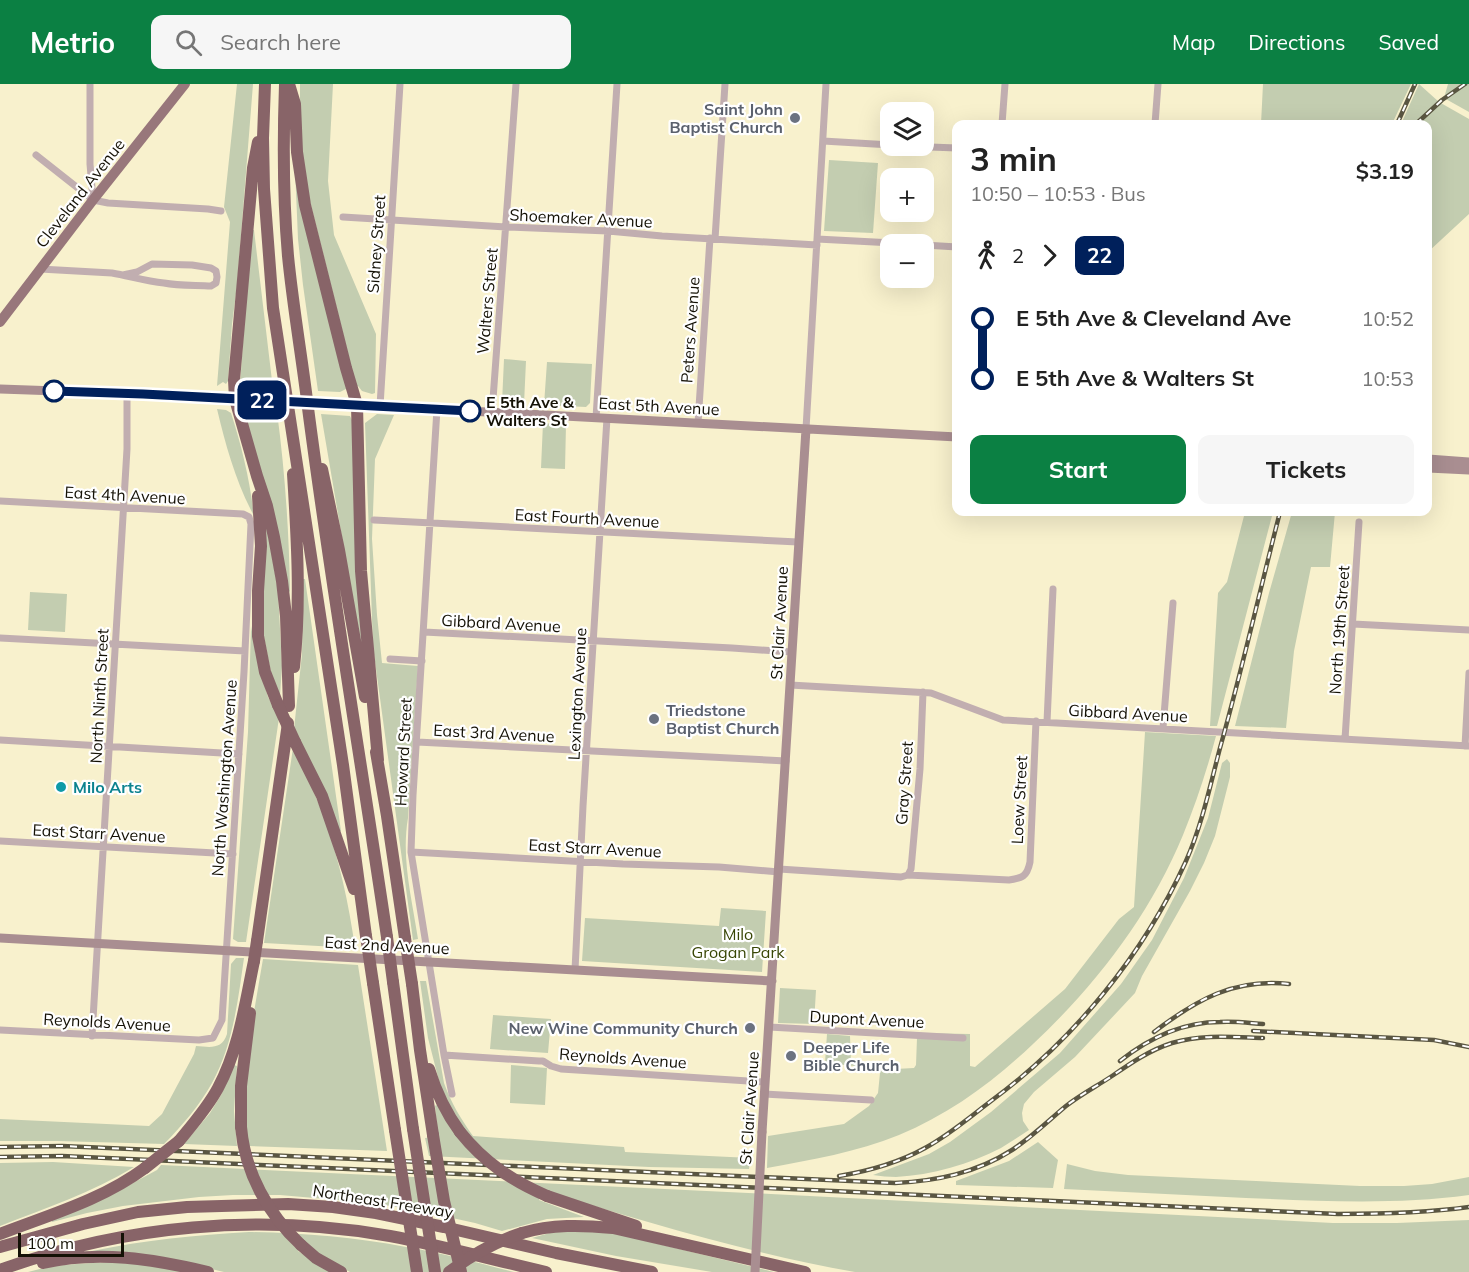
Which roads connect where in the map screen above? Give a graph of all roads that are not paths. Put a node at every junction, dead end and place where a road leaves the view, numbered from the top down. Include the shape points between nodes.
1 (90, 84) edge
2 (185, 84) edge
3 (266, 84) edge
4 (287, 84) edge
5 (400, 84) edge
6 (516, 84) edge
7 (617, 84) edge
8 (725, 84) edge
9 (826, 84) edge
10 (1005, 84) edge
11 (1158, 84) edge
12 (264, 107) junction
13 (1002, 120) edge
14 (1155, 120) edge
15 (823, 141) junction
16 (880, 144) edge
17 (934, 147) edge
18 (952, 148) edge
19 (36, 155) dead end
20 (93, 200) junction
21 (221, 211) dead end
22 (343, 217) dead end
23 (391, 221) junction
24 (506, 227) junction
25 (608, 231) junction
26 (712, 239) junction
27 (817, 242) junction
28 (880, 243) edge
29 (934, 246) edge
30 (952, 247) edge
31 (40, 269) junction
32 (123, 275) junction
33 (0, 322) edge
34 (0, 389) edge
35 (127, 393) junction
36 (235, 399) junction
37 (351, 405) junction
38 (380, 406) junction
39 (437, 409) junction
40 (308, 410) junction
41 (492, 413) junction
42 (289, 416) junction
43 (596, 418) junction
44 (607, 418) junction
45 (698, 423) junction
46 (806, 429) junction
47 (952, 437) edge
48 (1432, 459) edge
49 (1469, 462) edge
50 (1432, 468) edge
51 (1469, 470) edge
52 (256, 476) junction
53 (0, 501) edge
54 (123, 508) junction
55 (249, 517) joint
56 (374, 520) dead end
57 (1359, 522) dead end
58 (430, 523) junction
59 (600, 532) junction
60 (798, 542) junction
61 (1053, 589) dead end
62 (1173, 603) dead end
63 (1353, 624) junction
64 (1469, 630) edge
65 (424, 632) junction
66 (0, 638) edge
67 (594, 642) junction
68 (115, 644) junction
69 (245, 651) junction
70 (792, 652) junction
71 (390, 659) dead end
72 (422, 661) junction
73 (1469, 673) edge
74 (790, 685) junction
75 (923, 692) junction
76 (284, 706) junction
77 (1036, 722) junction
78 (1047, 722) junction
79 (1163, 728) junction
80 (1345, 739) junction
81 (0, 740) edge
82 (417, 742) junction
83 (109, 746) junction
84 (1467, 746) edge
85 (588, 751) junction
86 (239, 754) junction
87 (378, 760) junction
88 (786, 761) junction
89 (0, 841) edge
90 (104, 847) junction
91 (411, 852) junction
92 (233, 854) junction
93 (581, 861) junction
94 (779, 870) junction
95 (908, 875) junction
96 (1023, 877) joint
97 (362, 908) junction
98 (0, 938) edge
99 (98, 943) junction
100 (226, 951) junction
101 (254, 961) junction
102 (429, 962) junction
103 (574, 970) junction
104 (772, 981) junction
105 (418, 1025) junction
106 (769, 1027) junction
107 (0, 1030) edge
108 (92, 1035) junction
109 (213, 1038) joint
110 (963, 1038) dead end
111 (444, 1055) junction
112 (765, 1082) junction
113 (452, 1094) dead end
114 (764, 1094) junction
115 (871, 1100) dead end
116 (0, 1234) edge
117 (691, 1246) junction
118 (0, 1247) edge
119 (2, 1271) edge
120 (208, 1272) edge
121 (341, 1272) edge
122 (417, 1272) edge
123 (435, 1272) edge
124 (450, 1272) edge
125 (461, 1272) edge
126 (546, 1272) edge
127 (652, 1272) edge
128 (755, 1272) edge
129 (805, 1272) edge

1 - 20 street
2 - 20 main road, Cleveland Avenue
3 - 12 highway
4 - 37 highway via 295,104 305,205 346,368
4 - 40 highway via 285,210
5 - 23 street, Sidney Street
6 - 24 street, Walters Street
7 - 25 street
8 - 26 street, Peters Avenue
9 - 15 street, St Clair Avenue
10 - 13 street
11 - 14 street
12 - 36 highway via 253,168
12 - 42 highway via 268,252
15 - 16 street
15 - 27 street, St Clair Avenue
17 - 18 street
19 - 20 street
20 - 21 street
20 - 31 main road, Cleveland Avenue
22 - 23 street, Shoemaker Avenue
23 - 24 street, Shoemaker Avenue
23 - 38 street, Sidney Street
24 - 25 street, Shoemaker Avenue
24 - 41 street, Walters Street
25 - 26 street, Shoemaker Avenue
25 - 43 street
26 - 27 street, Shoemaker Avenue
26 - 45 street, Peters Avenue
27 - 28 street, Shoemaker Avenue
27 - 46 street, St Clair Avenue
29 - 30 street
31 - 32 street
31 - 33 main road, Cleveland Avenue
32 - 32 street via 165,284 212,286 217,277 211,268 161,264
34 - 35 street, East 5th Avenue
35 - 36 street, East 5th Avenue
35 - 54 street, North Ninth Street
36 - 37 street, East 5th Avenue, bridge
36 - 52 highway
37 - 38 street, East 5th Avenue
37 - 87 highway
38 - 39 street, East 5th Avenue
39 - 41 street, East 5th Avenue
39 - 58 street, Howard Street
40 - 87 highway via 327,487
40 - 123 highway, bridge
41 - 43 street, East 5th Avenue
42 - 76 highway via 297,573 296,643
42 - 97 highway
43 - 44 street, East 5th Avenue
44 - 45 street, East 5th Avenue
44 - 59 street, Lexington Avenue
45 - 46 street, East 5th Avenue
46 - 47 street, East 5th Avenue
46 - 60 street, St Clair Avenue
48 - 49 street
50 - 51 street
52 - 76 highway via 269,516 282,581 286,616
52 - 76 highway via 261,546 258,636 266,672
53 - 54 street, East 4th Avenue
54 - 55 street, East 4th Avenue
54 - 68 street, North Ninth Street
55 - 69 street, North Washington Avenue
56 - 58 street, East Fourth Avenue
57 - 63 street, North 19th Street
58 - 59 street, East Fourth Avenue
58 - 65 street, Howard Street
59 - 60 street, East Fourth Avenue
59 - 67 street, Lexington Avenue
60 - 70 street, St Clair Avenue
61 - 78 street
62 - 79 street
63 - 64 street
63 - 80 street, North 19th Street
65 - 67 street, Gibbard Avenue
65 - 72 street, Howard Street
66 - 68 street
67 - 70 street, Gibbard Avenue
67 - 85 street, Lexington Avenue
68 - 69 street
68 - 83 street, North Ninth Street
69 - 86 street, North Washington Avenue
70 - 74 street, St Clair Avenue
71 - 72 street
72 - 82 street, Howard Street
73 - 84 street
74 - 75 street, Gibbard Avenue
74 - 88 street, St Clair Avenue
75 - 77 street, Gibbard Avenue via 1003,720
75 - 95 street, Gray Street via 920,769
76 - 97 highway, bridge via 295,742 322,796
76 - 101 highway, bridge via 284,755
77 - 78 street, Gibbard Avenue
77 - 96 street, Loew Street via 1030,862
78 - 79 street, Gibbard Avenue
79 - 80 street, Gibbard Avenue
80 - 84 street, Gibbard Avenue
81 - 83 street
82 - 85 street, East 3rd Avenue
82 - 91 street, Howard Street
83 - 86 street
83 - 90 street, North Ninth Street
85 - 88 street, East 3rd Avenue
85 - 93 street, Lexington Avenue
86 - 92 street, North Washington Avenue
87 - 105 highway, bridge
88 - 94 street, St Clair Avenue
89 - 90 street, East Starr Avenue
90 - 92 street, East Starr Avenue
90 - 99 street, North Ninth Street
91 - 93 street, East Starr Avenue
91 - 102 street, Howard Street
92 - 100 street, North Washington Avenue
93 - 94 street, East Starr Avenue
93 - 103 street, Lexington Avenue
94 - 95 street, East Starr Avenue
94 - 104 street, St Clair Avenue
95 - 96 street, East Starr Avenue via 1009,880
97 - 122 highway, bridge
98 - 99 street, East 2nd Avenue
99 - 100 street, East 2nd Avenue
99 - 108 street, North Ninth Street
100 - 102 street, East 2nd Avenue
100 - 109 street, North Washington Avenue via 222,1020
101 - 116 highway, bridge via 228,1066 206,1108 179,1141 132,1178
101 - 121 highway, bridge via 241,1086 244,1151 258,1188 276,1219 316,1258
102 - 103 street, East 2nd Avenue
102 - 111 street, Howard Street
103 - 104 street, East 2nd Avenue
104 - 106 street, St Clair Avenue
105 - 117 highway, bridge via 434,1086 451,1120 486,1161 547,1197
105 - 125 highway, bridge via 444,1201
106 - 110 street, Dupont Avenue
106 - 112 street, St Clair Avenue
107 - 108 street, Reynolds Avenue
108 - 109 street, Reynolds Avenue
111 - 112 street, Reynolds Avenue via 539,1060 561,1069
111 - 113 street, Howard Street
112 - 114 street, St Clair Avenue
114 - 115 street
114 - 128 street, St Clair Avenue, bridge
117 - 124 highway, bridge via 614,1228 553,1226 490,1245
117 - 129 highway
118 - 127 highway, Northeast Freeway via 138,1212 288,1204 376,1214
119 - 120 highway via 101,1257 150,1260
119 - 126 highway, Northeast Freeway via 34,1258 116,1238 179,1229 262,1225 389,1236

